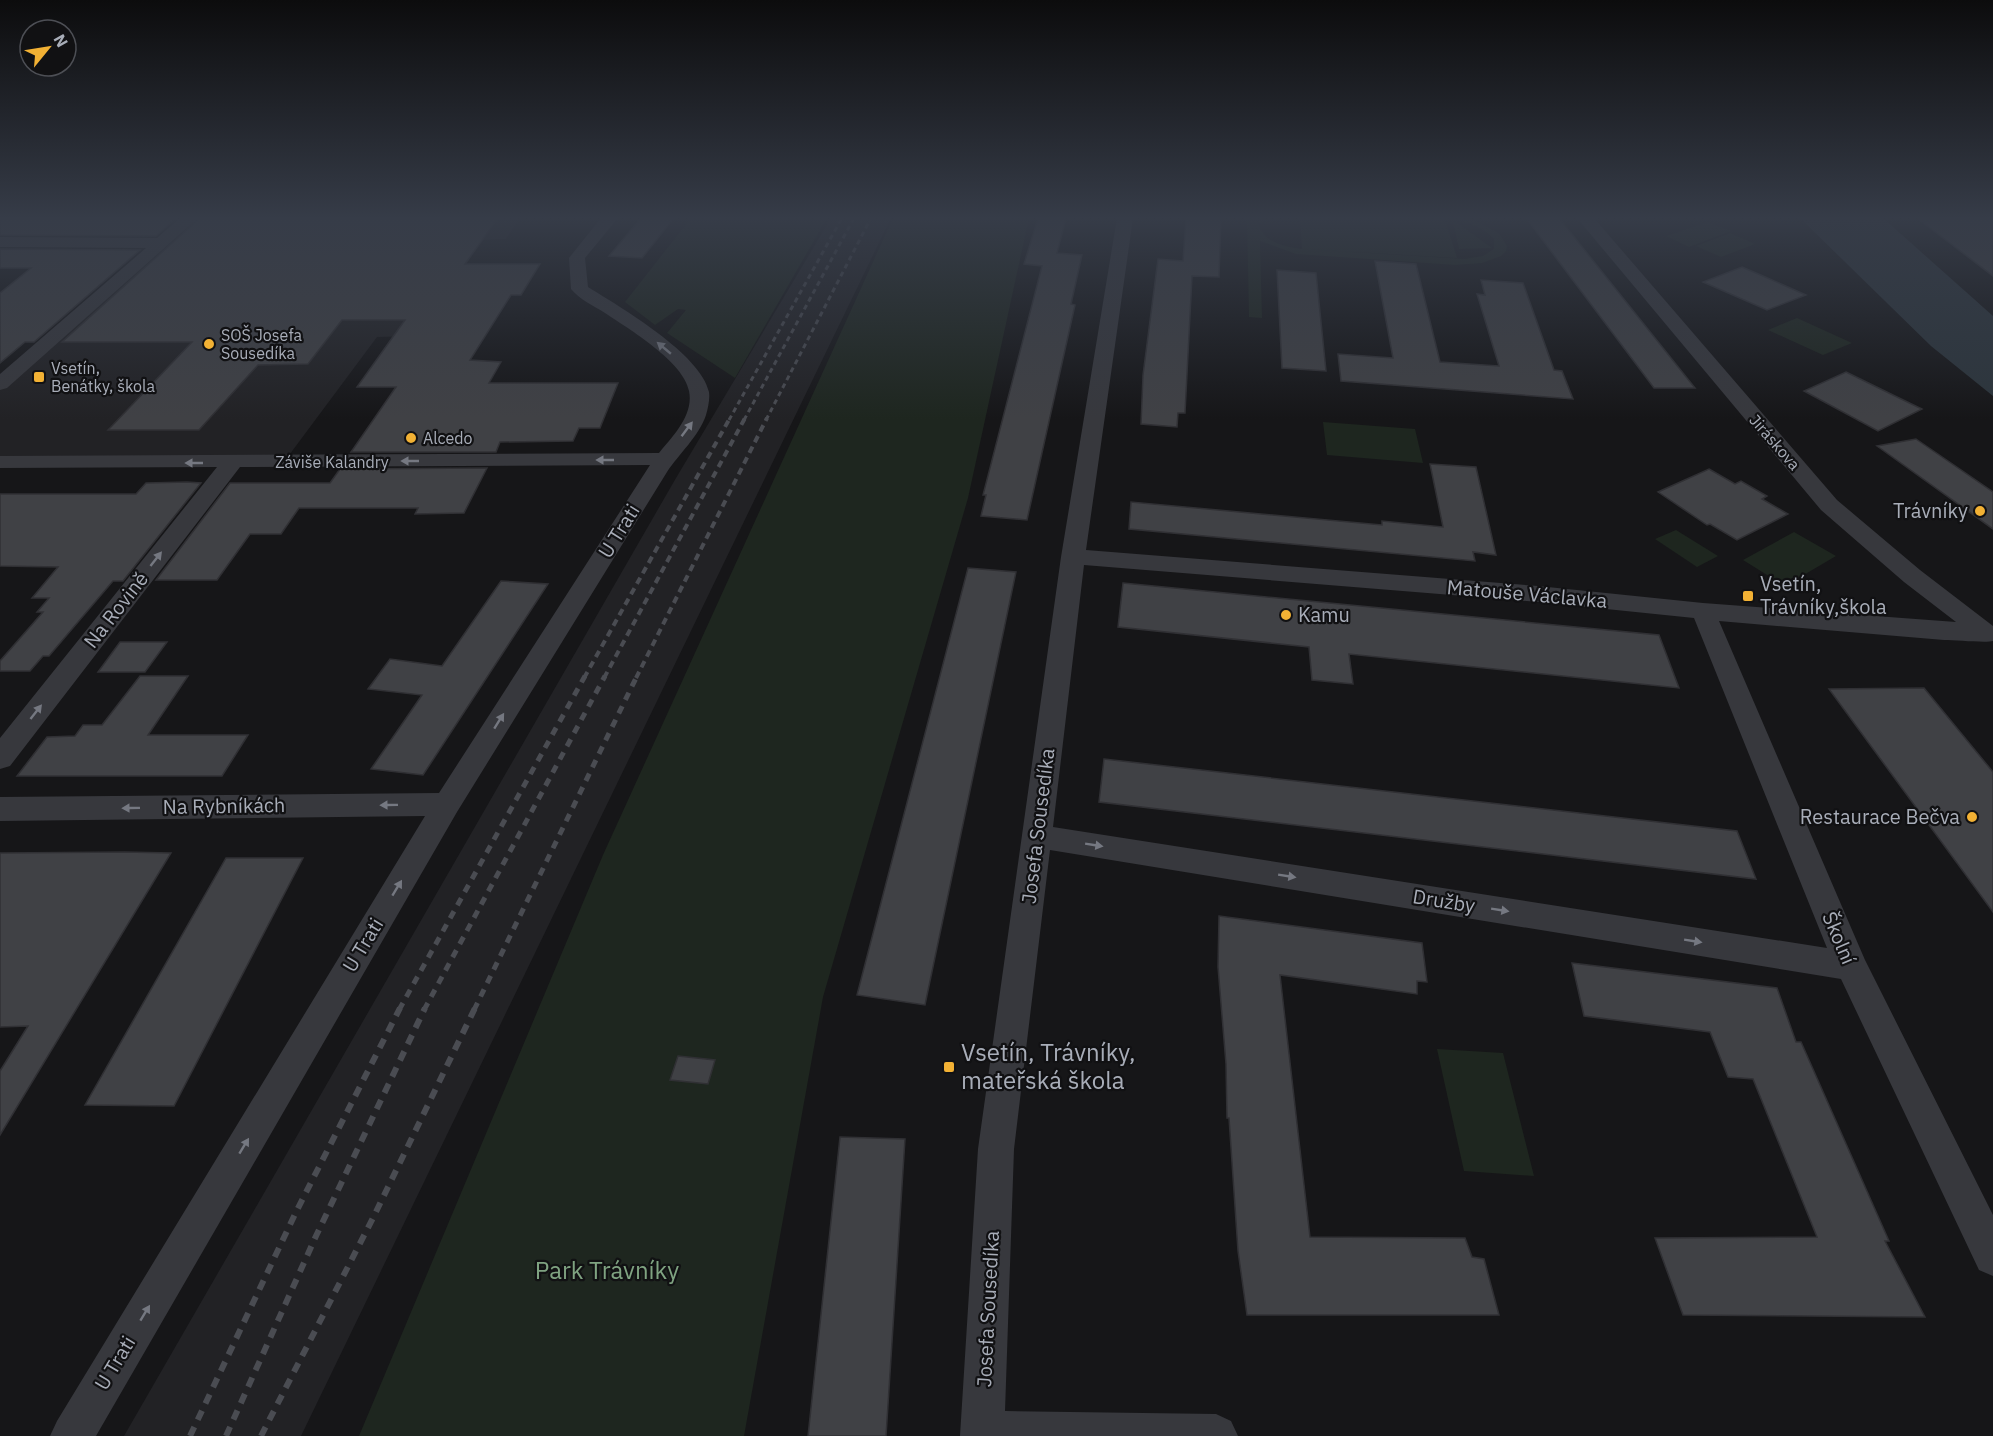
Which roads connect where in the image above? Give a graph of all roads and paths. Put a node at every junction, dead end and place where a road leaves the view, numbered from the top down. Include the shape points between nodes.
1 (113, 285) edge
2 (580, 285) edge
3 (1115, 285) edge
4 (1642, 285) edge
5 (0, 384) edge
6 (664, 459) junction
7 (0, 462) edge
8 (231, 463) junction
9 (1073, 556) junction
10 (1703, 611) junction
11 (1988, 635) edge
12 (0, 758) edge
13 (447, 804) junction
14 (0, 809) edge
15 (1036, 836) junction
16 (1851, 966) junction
17 (1993, 1256) edge
18 (982, 1434) edge
19 (72, 1436) edge
20 (1215, 1436) edge

1 - 5 street
6 -> 2 street, U Trati via 694,419 698,389 665,348
3 - 9 street, Josefa Sousedíka
4 - 11 street, Jiráskova via 1829,505
6 -> 8 street, Záviše Kalandry
13 -> 6 street, U Trati
8 -> 7 street, Záviše Kalandry
12 -> 8 street, Na Rovině
9 - 10 street, Matouše Václavka
9 - 15 street, Josefa Sousedíka
10 - 11 street, Matouše Václavka
10 - 16 street, Školní
13 -> 14 street, Na Rybníkách
19 -> 13 street, U Trati
15 -> 16 street, Družby
15 - 18 street, Josefa Sousedíka via 996,1149
16 - 17 street, Školní
18 - 20 street

